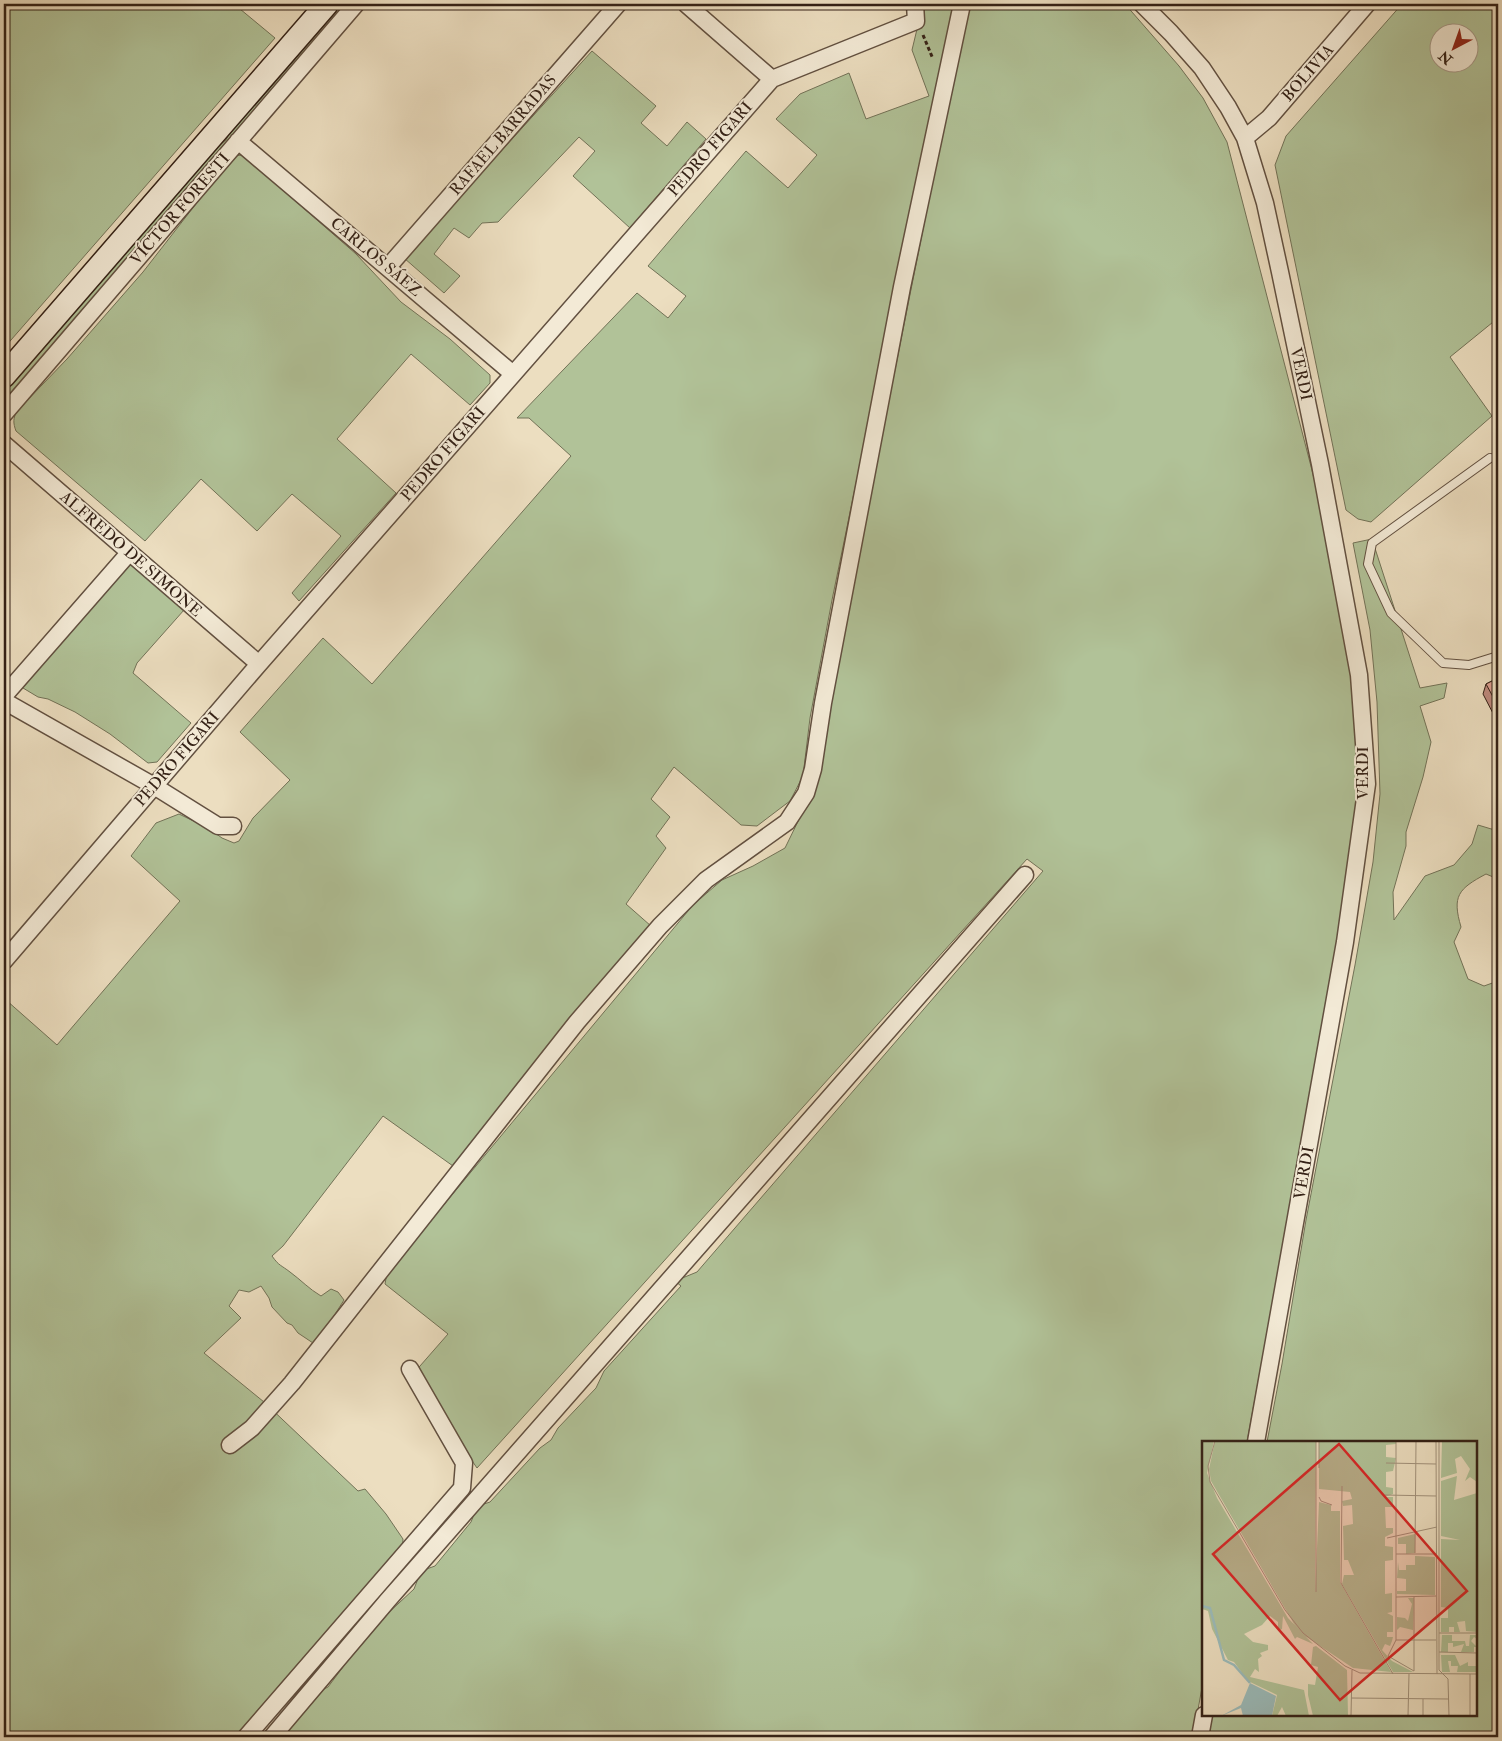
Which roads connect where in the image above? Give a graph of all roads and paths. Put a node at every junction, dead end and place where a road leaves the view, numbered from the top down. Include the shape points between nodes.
1 (327, 4) edge
2 (356, 4) edge
3 (618, 4) edge
4 (686, 4) edge
5 (915, 4) edge
6 (962, 4) edge
7 (1142, 4) edge
8 (1367, 4) edge
9 (916, 21) junction
10 (772, 79) junction
11 (945, 85) junction
12 (1245, 138) junction
13 (238, 141) junction
14 (388, 267) junction
15 (513, 374) junction
16 (4, 376) edge
17 (4, 414) edge
18 (4, 444) edge
19 (1490, 458) dead end
20 (129, 553) junction
21 (1498, 656) edge
22 (259, 664) junction
23 (4, 696) edge
24 (4, 701) edge
25 (154, 786) junction
26 (233, 826) dead end
27 (1025, 875) dead end
28 (4, 961) edge
29 (410, 1370) dead end
30 (1256, 1441) edge
31 (230, 1444) dead end
32 (1204, 1716) edge
33 (246, 1737) edge
34 (272, 1737) edge
35 (1200, 1737) edge

1 - 16 street, VÍCTOR FORESTI
2 - 13 street, VÍCTOR FORESTI
3 - 14 street, RAFAEL BARRADAS
4 - 10 street
5 - 9 street
6 - 11 street
7 - 12 street, VERDI via 1202,68
8 - 12 street, BOLIVIA via 1269,118
9 - 10 street, PEDRO FIGARI
9 - 11 path
10 - 15 street, PEDRO FIGARI
11 - 31 street via 902,287 806,793 787,822 706,880 660,926 577,1022 292,1383 252,1428
12 - 30 street, VERDI via 1265,203 1323,483 1359,675 1367,784 1345,942
13 - 14 street, CARLOS SÁEZ
13 - 17 street, VÍCTOR FORESTI
14 - 15 street, CARLOS SÁEZ
15 - 22 street, PEDRO FIGARI
18 - 20 street, ALFREDO DE SIMONE
19 - 21 lane via 1372,543 1368,564 1391,613 1444,663 1469,665
20 - 22 street, ALFREDO DE SIMONE
20 - 23 street
22 - 25 street, PEDRO FIGARI
24 - 25 street
25 - 26 street via 218,826
25 - 28 street, PEDRO FIGARI
27 - 34 street via 394,1593
29 - 33 street via 464,1463 462,1488
32 - 35 street

